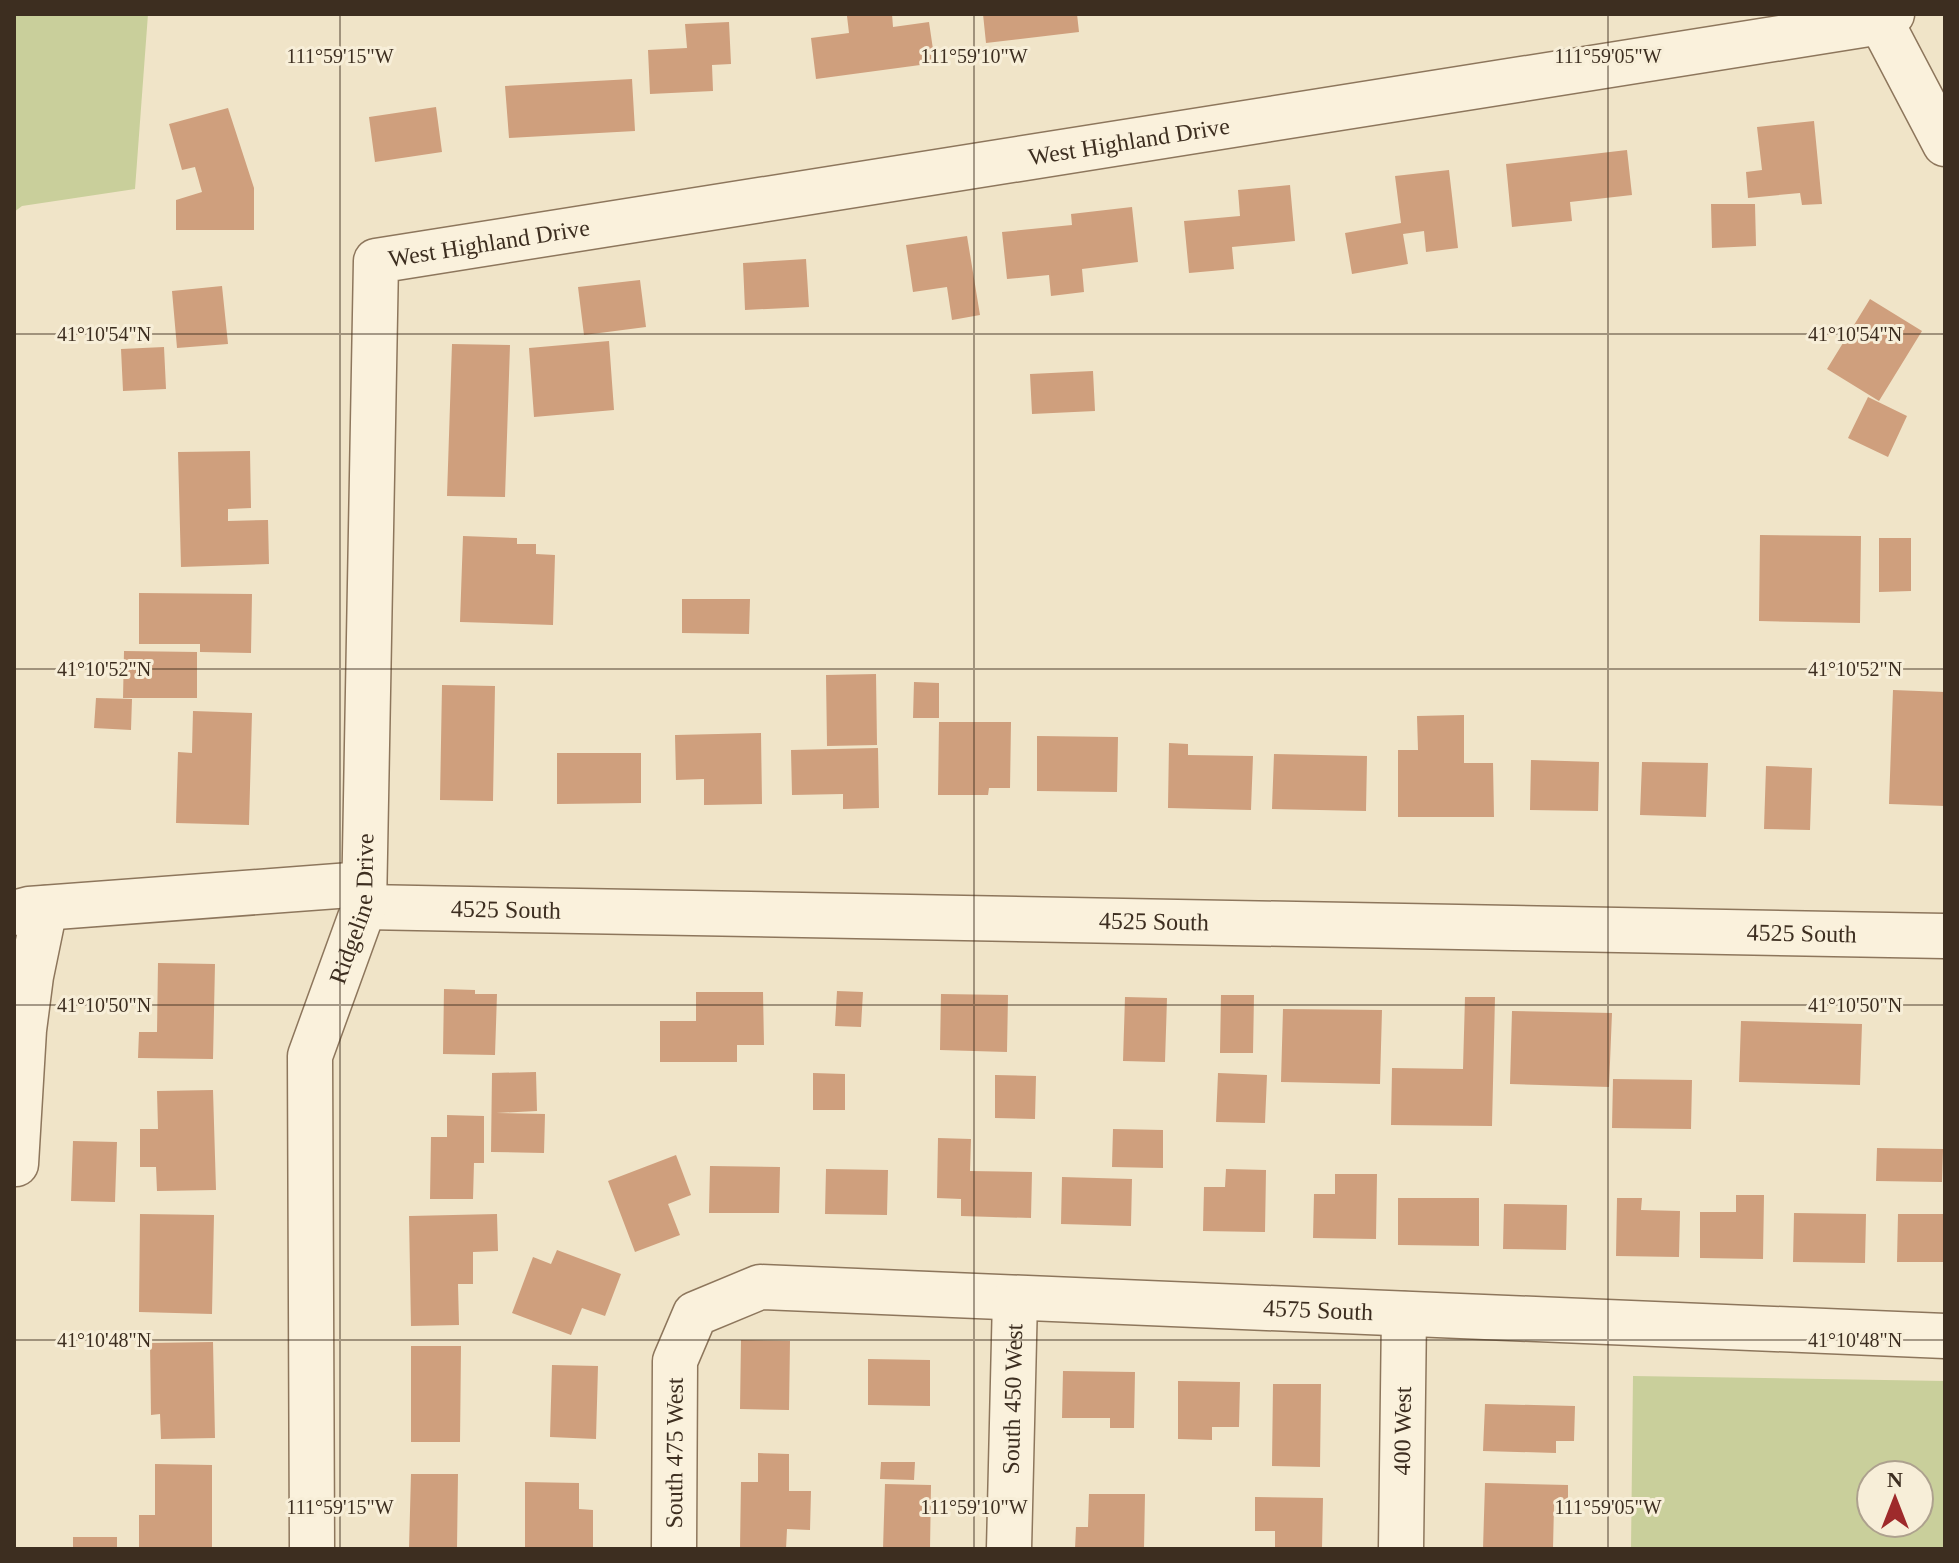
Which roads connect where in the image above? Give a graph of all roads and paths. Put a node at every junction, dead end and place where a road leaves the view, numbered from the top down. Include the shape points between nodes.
1 (1887, 18) edge
2 (1945, 144) edge
3 (376, 261) joint
4 (364, 896) junction
5 (30, 910) edge
6 (1945, 936) edge
7 (16, 1164) dead end
8 (1015, 1298) junction
9 (695, 1314) joint
10 (1404, 1314) junction
11 (1945, 1336) edge
12 (312, 1549) edge
13 (674, 1549) edge
14 (1009, 1549) edge
15 (1401, 1549) edge

1 - 2 street, West Highland Drive
1 - 3 street, West Highland Drive
3 - 4 street, Ridgeline Drive
4 - 5 street, 4525 South
4 - 6 street, 4525 South
4 - 12 street, Ridgeline Drive via 310,1056
5 - 7 street via 31,976
8 - 9 street, 4575 South via 760,1287
8 - 10 street, 4575 South
8 - 14 street, South 450 West
9 - 13 street, South 475 West via 675,1361
10 - 11 street, 4575 South
10 - 15 street, 400 West

